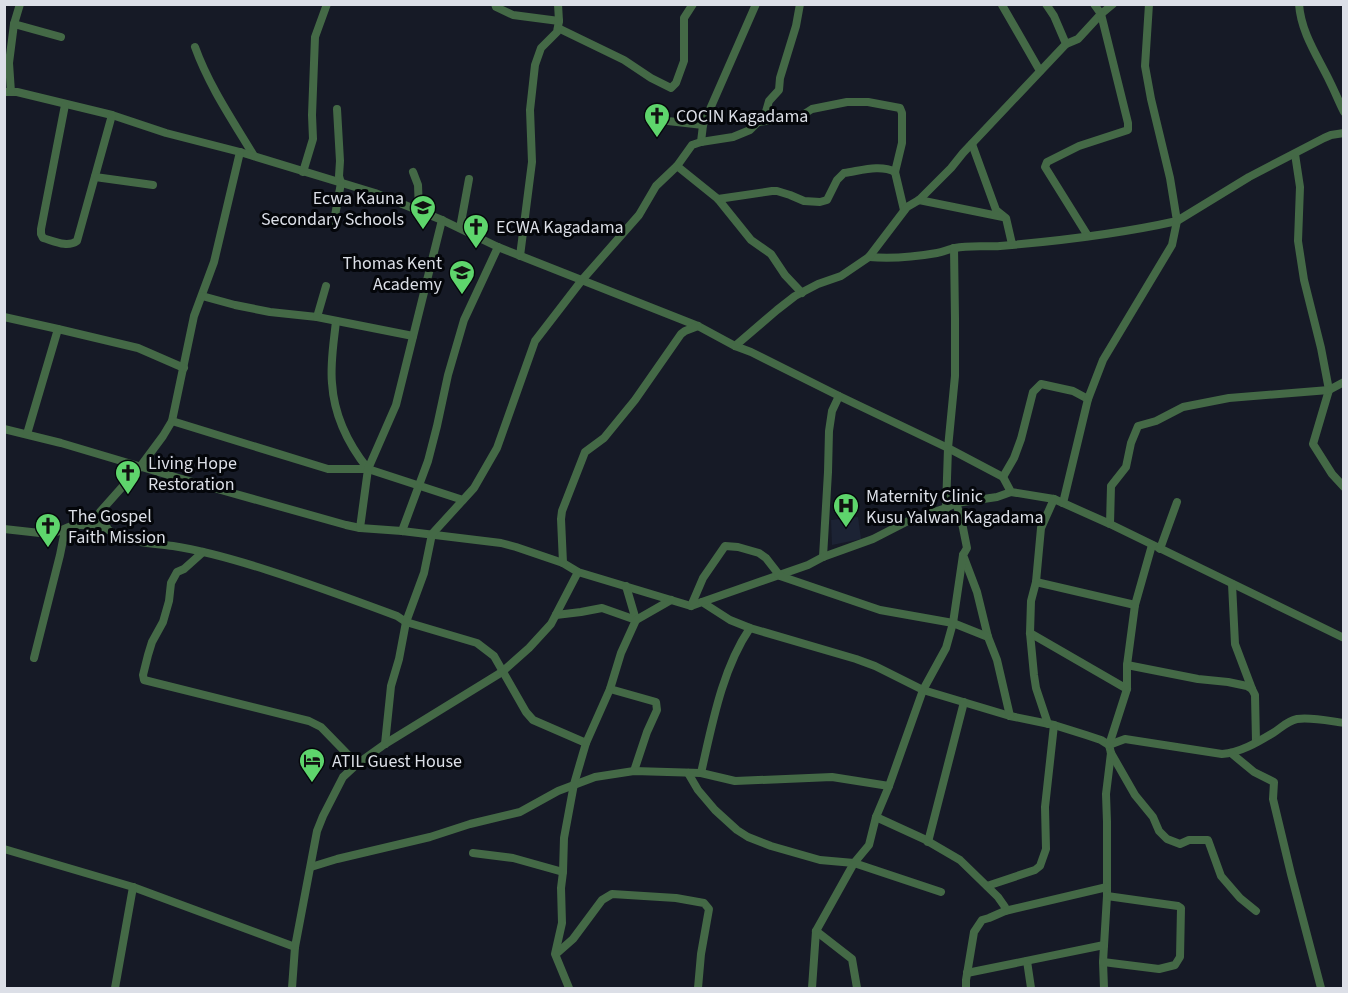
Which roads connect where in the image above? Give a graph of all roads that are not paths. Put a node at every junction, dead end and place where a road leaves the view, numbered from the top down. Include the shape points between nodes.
1 (20, 4) edge
2 (327, 4) edge
3 (495, 4) edge
4 (558, 4) edge
5 (693, 4) edge
6 (756, 4) edge
7 (800, 4) edge
8 (1046, 4) edge
9 (1094, 4) edge
10 (1113, 4) edge
11 (1149, 4) edge
12 (1299, 4) edge
13 (1002, 6) edge
14 (1101, 14) junction
15 (14, 24) junction
16 (559, 25) junction
17 (62, 38) dead end
18 (1066, 44) junction
19 (195, 47) dead end
20 (1040, 71) junction
21 (8, 92) edge
22 (65, 105) junction
23 (338, 109) dead end
24 (1344, 112) edge
25 (112, 115) junction
26 (655, 116) dead end
27 (758, 122) junction
28 (703, 125) junction
29 (1344, 134) edge
30 (701, 142) junction
31 (972, 144) junction
32 (240, 152) junction
33 (1295, 154) junction
34 (254, 156) junction
35 (677, 166) junction
36 (303, 172) junction
37 (413, 172) dead end
38 (895, 172) junction
39 (95, 177) junction
40 (469, 179) dead end
41 (341, 183) junction
42 (153, 186) dead end
43 (718, 199) junction
44 (918, 200) junction
45 (904, 210) junction
46 (419, 211) junction
47 (1006, 218) junction
48 (442, 220) junction
49 (334, 221) dead end
50 (1177, 221) junction
51 (460, 228) junction
52 (1088, 236) junction
53 (1012, 244) junction
54 (498, 247) junction
55 (954, 248) junction
56 (520, 256) junction
57 (869, 257) junction
58 (582, 280) junction
59 (326, 286) dead end
60 (802, 293) junction
61 (202, 296) junction
62 (317, 317) junction
63 (4, 318) edge
64 (336, 321) junction
65 (698, 326) junction
66 (58, 328) junction
67 (412, 336) junction
68 (735, 346) junction
69 (184, 368) junction
70 (1343, 383) edge
71 (1329, 390) junction
72 (839, 396) junction
73 (1088, 399) junction
74 (172, 421) junction
75 (4, 429) edge
76 (27, 434) junction
77 (948, 448) junction
78 (140, 466) junction
79 (368, 469) junction
80 (1003, 477) junction
81 (418, 486) junction
82 (1344, 487) edge
83 (1011, 492) junction
84 (462, 500) junction
85 (1059, 501) junction
86 (1177, 502) dead end
87 (956, 503) junction
88 (946, 508) junction
89 (1110, 524) junction
90 (107, 528) junction
91 (360, 528) junction
92 (4, 529) edge
93 (65, 530) junction
94 (402, 531) junction
95 (432, 534) junction
96 (1156, 547) junction
97 (203, 552) junction
98 (963, 555) junction
99 (823, 557) junction
100 (563, 563) junction
101 (578, 572) junction
102 (780, 576) junction
103 (1036, 582) junction
104 (1232, 584) junction
105 (626, 586) junction
106 (671, 600) junction
107 (702, 602) junction
108 (1135, 605) junction
109 (691, 606) junction
110 (556, 615) junction
111 (636, 620) junction
112 (406, 622) junction
113 (953, 623) junction
114 (750, 628) junction
115 (1030, 633) junction
116 (988, 637) junction
117 (1344, 638) edge
118 (34, 658) dead end
119 (1127, 665) junction
120 (503, 671) junction
121 (610, 689) junction
122 (1127, 689) junction
123 (1252, 689) junction
124 (923, 690) junction
125 (964, 702) junction
126 (1010, 716) junction
127 (1344, 723) edge
128 (1051, 725) junction
129 (1256, 742) junction
130 (586, 743) junction
131 (385, 744) junction
132 (1110, 749) junction
133 (1231, 753) junction
134 (357, 764) junction
135 (634, 771) junction
136 (688, 773) junction
137 (701, 773) junction
138 (574, 784) junction
139 (889, 786) junction
140 (876, 817) junction
141 (928, 842) junction
142 (4, 849) edge
143 (473, 854) dead end
144 (854, 862) junction
145 (311, 867) junction
146 (563, 872) junction
147 (987, 886) junction
148 (134, 887) junction
149 (941, 892) dead end
150 (1107, 892) junction
151 (1005, 911) junction
152 (1256, 911) dead end
153 (816, 931) junction
154 (1104, 945) junction
155 (295, 947) junction
156 (555, 954) junction
157 (1027, 961) junction
158 (1103, 962) junction
159 (967, 973) junction
160 (115, 988) edge
161 (292, 988) edge
162 (569, 988) edge
163 (698, 988) edge
164 (812, 988) edge
165 (857, 988) edge
166 (966, 988) edge
167 (1031, 988) edge
168 (1104, 988) edge
169 (1321, 988) edge

1 - 15 street
2 - 36 street via 315,37 313,139
3 - 16 street via 513,15
4 - 16 street
5 - 16 street via 684,18 684,61 671,88
6 - 28 street
7 - 27 street via 779,90
8 - 18 street
9 - 14 street
10 - 14 street
11 - 50 street via 1145,66
12 - 24 street via 1313,51
13 - 20 street
14 - 18 street via 1078,39
14 - 52 street via 1128,130 1079,146 1047,162 1045,167
15 - 17 street
15 - 21 street
16 - 56 street via 541,48 535,65 530,110 532,162
18 - 20 street
19 - 34 street via 211,83
20 - 31 street
21 - 22 street
22 - 25 street
22 - 39 street via 41,229 43,238 67,245 77,242
23 - 41 street
25 - 32 street
25 - 39 street
26 - 28 street
27 - 30 street via 733,137
27 - 38 street via 801,116 812,109 847,102 900,108 903,143
28 - 30 street
29 - 33 street via 1331,135
30 - 35 street via 692,145
31 - 44 street
31 - 47 street via 996,210
32 - 34 street
32 - 61 street
33 - 50 street
33 - 71 street via 1300,187 1298,241
34 - 36 street
35 - 43 street
35 - 58 street via 656,186 639,214
36 - 41 street
37 - 46 street
38 - 43 street via 880,168 844,173 827,200 820,202 772,191
38 - 45 street
39 - 42 street
40 - 51 street
41 - 46 street
41 - 49 street
43 - 60 street
44 - 45 street
44 - 47 street
45 - 57 street
46 - 48 street
47 - 53 street
48 - 51 street
48 - 67 street
50 - 52 street
50 - 73 street via 1172,245 1103,360
51 - 54 street
52 - 53 street
53 - 55 street
54 - 56 street
54 - 81 street via 464,320
55 - 57 street via 912,257
55 - 77 street via 955,376
56 - 58 street
57 - 60 street via 842,276
58 - 65 street
58 - 84 street via 535,341 497,447 474,488
59 - 62 street
60 - 68 street
61 - 62 street via 270,312
61 - 69 street
62 - 64 street
63 - 66 street
64 - 67 street
64 - 79 street via 332,381 335,407 354,452
65 - 68 street
65 - 100 street via 681,334 635,400 604,438 585,452 562,511
66 - 69 street via 138,348
66 - 76 street
67 - 79 street via 396,405
68 - 72 street
69 - 74 street
70 - 71 street
71 - 82 street via 1313,444
71 - 89 street via 1229,398 1184,407 1138,426 1126,467 1111,486
72 - 77 street
72 - 99 street via 829,431
73 - 80 street via 1073,391 1041,384 1033,392 1018,448
73 - 85 street
74 - 78 street
74 - 79 street via 328,469
75 - 76 street
76 - 78 street
77 - 80 street
77 - 88 street
78 - 90 street via 100,513 98,518
78 - 91 street
79 - 81 street
79 - 91 street
80 - 83 street
81 - 84 street
81 - 94 street
83 - 85 street
83 - 87 street
84 - 95 street
85 - 89 street
85 - 103 street via 1041,528
86 - 96 street
87 - 88 street
87 - 98 street via 967,548
88 - 99 street
89 - 96 street
90 - 93 street via 81,525
90 - 97 street via 127,539
91 - 94 street
92 - 93 street via 49,534
93 - 118 street
94 - 95 street
95 - 100 street via 516,547
95 - 112 street via 424,573
96 - 104 street
96 - 108 street
97 - 112 street via 328,590
97 - 134 street via 177,572 171,583 144,680 309,720
98 - 113 street
98 - 116 street
99 - 102 street
100 - 101 street
101 - 105 street
101 - 110 street
102 - 107 street
102 - 109 street via 759,553 725,546 703,578
102 - 113 street via 880,610
103 - 108 street
103 - 115 street
104 - 117 street
104 - 123 street via 1235,644
105 - 106 street
105 - 111 street
106 - 109 street
106 - 111 street
107 - 109 street
107 - 114 street
108 - 119 street
110 - 111 street via 602,608
110 - 120 street via 534,643
111 - 121 street
112 - 120 street via 477,643 494,656
112 - 131 street via 391,686
113 - 116 street
113 - 124 street via 946,648
114 - 124 street via 856,659
114 - 137 street via 730,666
115 - 122 street
115 - 128 street via 1036,688
116 - 126 street
119 - 122 street
119 - 123 street
120 - 130 street via 532,720
120 - 131 street
121 - 130 street
121 - 135 street via 656,702 657,710
122 - 132 street
123 - 129 street
124 - 125 street
124 - 139 street
125 - 126 street
125 - 141 street
126 - 128 street
127 - 129 street via 1297,719
128 - 132 street via 1101,740
128 - 147 street via 1043,861 1035,870
129 - 133 street
130 - 138 street
131 - 134 street
132 - 133 street via 1125,739
132 - 150 street via 1106,794
132 - 152 street via 1159,831 1180,844 1208,840 1221,876
133 - 169 street via 1274,782 1273,800
134 - 145 street via 344,777 323,816
135 - 136 street
135 - 138 street
136 - 137 street
136 - 144 street via 715,810 742,834 820,860
137 - 139 street via 735,781 832,777
138 - 145 street via 520,812
138 - 146 street via 564,838
139 - 140 street
140 - 141 street
140 - 144 street via 869,844
141 - 147 street via 960,860
142 - 148 street
143 - 146 street via 513,858
144 - 149 street
144 - 153 street
145 - 155 street
146 - 156 street via 562,923
147 - 151 street
148 - 155 street
148 - 160 street
150 - 151 street
150 - 154 street
150 - 158 street via 1181,908 1180,957 1176,965 1159,969
151 - 159 street via 978,924
153 - 164 street
153 - 165 street via 852,959
154 - 157 street
154 - 158 street
155 - 161 street
156 - 162 street
156 - 163 street via 573,939 602,900 612,894 704,903 709,909
157 - 159 street
157 - 167 street
158 - 168 street
159 - 166 street

